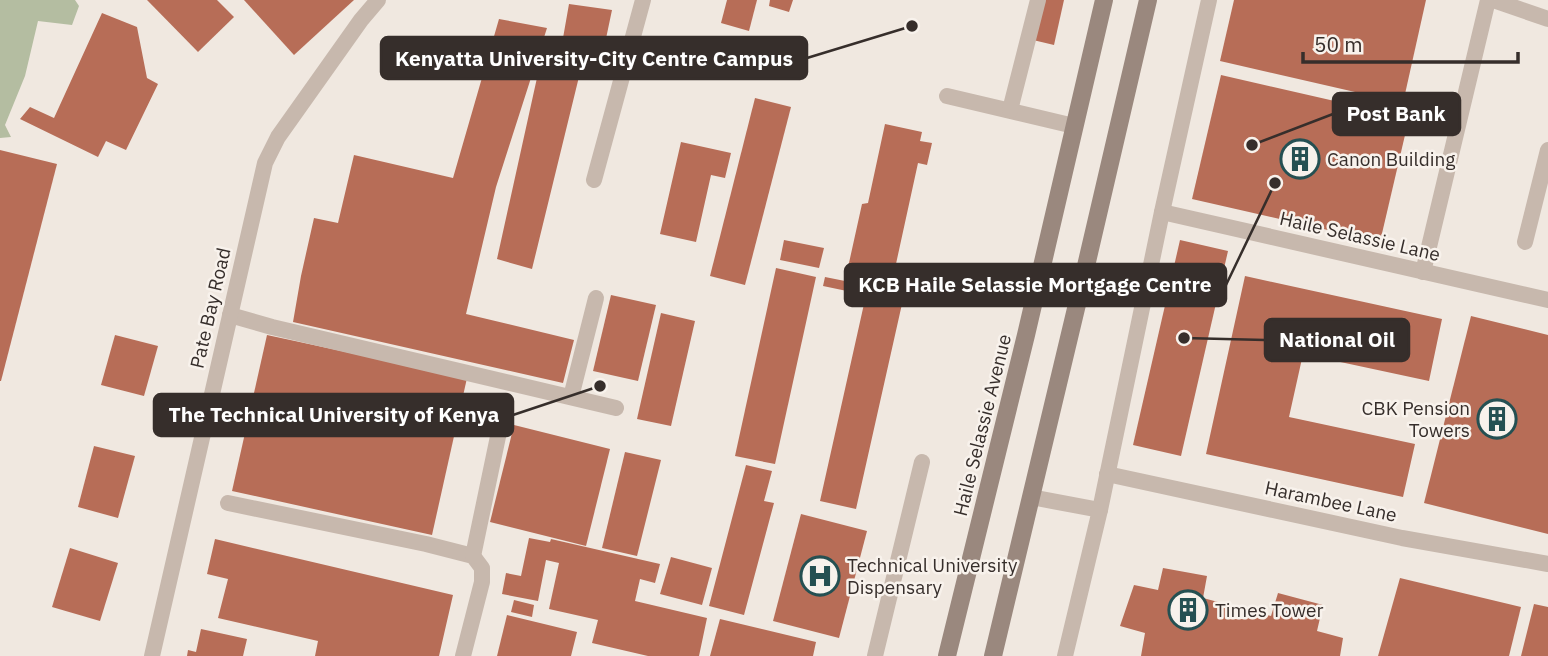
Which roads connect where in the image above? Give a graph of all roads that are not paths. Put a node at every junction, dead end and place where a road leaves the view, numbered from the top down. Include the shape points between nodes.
1 (378, 0) edge
2 (643, 0) edge
3 (1038, 0) edge
4 (1104, 0) edge
5 (1148, 0) edge
6 (1209, 0) edge
7 (1491, 0) edge
8 (1548, 19) edge
9 (947, 96) dead end
10 (1010, 110) junction
11 (1074, 126) junction
12 (1548, 150) edge
13 (594, 180) dead end
14 (1162, 212) junction
15 (1525, 242) dead end
16 (1423, 272) junction
17 (596, 298) dead end
18 (1548, 300) edge
19 (230, 314) junction
20 (571, 397) junction
21 (617, 408) dead end
22 (500, 427) dead end
23 (922, 461) dead end
24 (1107, 474) junction
25 (1031, 497) junction
26 (228, 503) dead end
27 (1100, 510) junction
28 (473, 556) junction
29 (1548, 564) edge
30 (152, 656) edge
31 (463, 656) edge
32 (875, 656) edge
33 (947, 656) edge
34 (993, 656) edge
35 (1065, 656) edge

1 - 19 lane, Pate Bay Road via 270,150
2 - 13 lane
3 - 10 lane
4 - 11 main road, Haile Selassie Avenue
5 - 25 main road
6 - 14 lane
7 - 8 lane
7 - 16 lane
9 - 10 lane
10 - 11 lane
11 - 33 main road, Haile Selassie Avenue
12 - 15 lane
14 - 16 lane, Haile Selassie Lane
14 - 24 lane
16 - 18 lane, Haile Selassie Lane
17 - 20 lane
19 - 20 lane
19 - 30 lane, Pate Bay Road
20 - 21 lane
22 - 28 lane
23 - 32 lane
24 - 27 lane
24 - 29 lane, Harambee Lane via 1402,538
25 - 27 lane
25 - 34 main road
26 - 28 lane
27 - 35 lane
28 - 31 lane via 482,568 482,582

